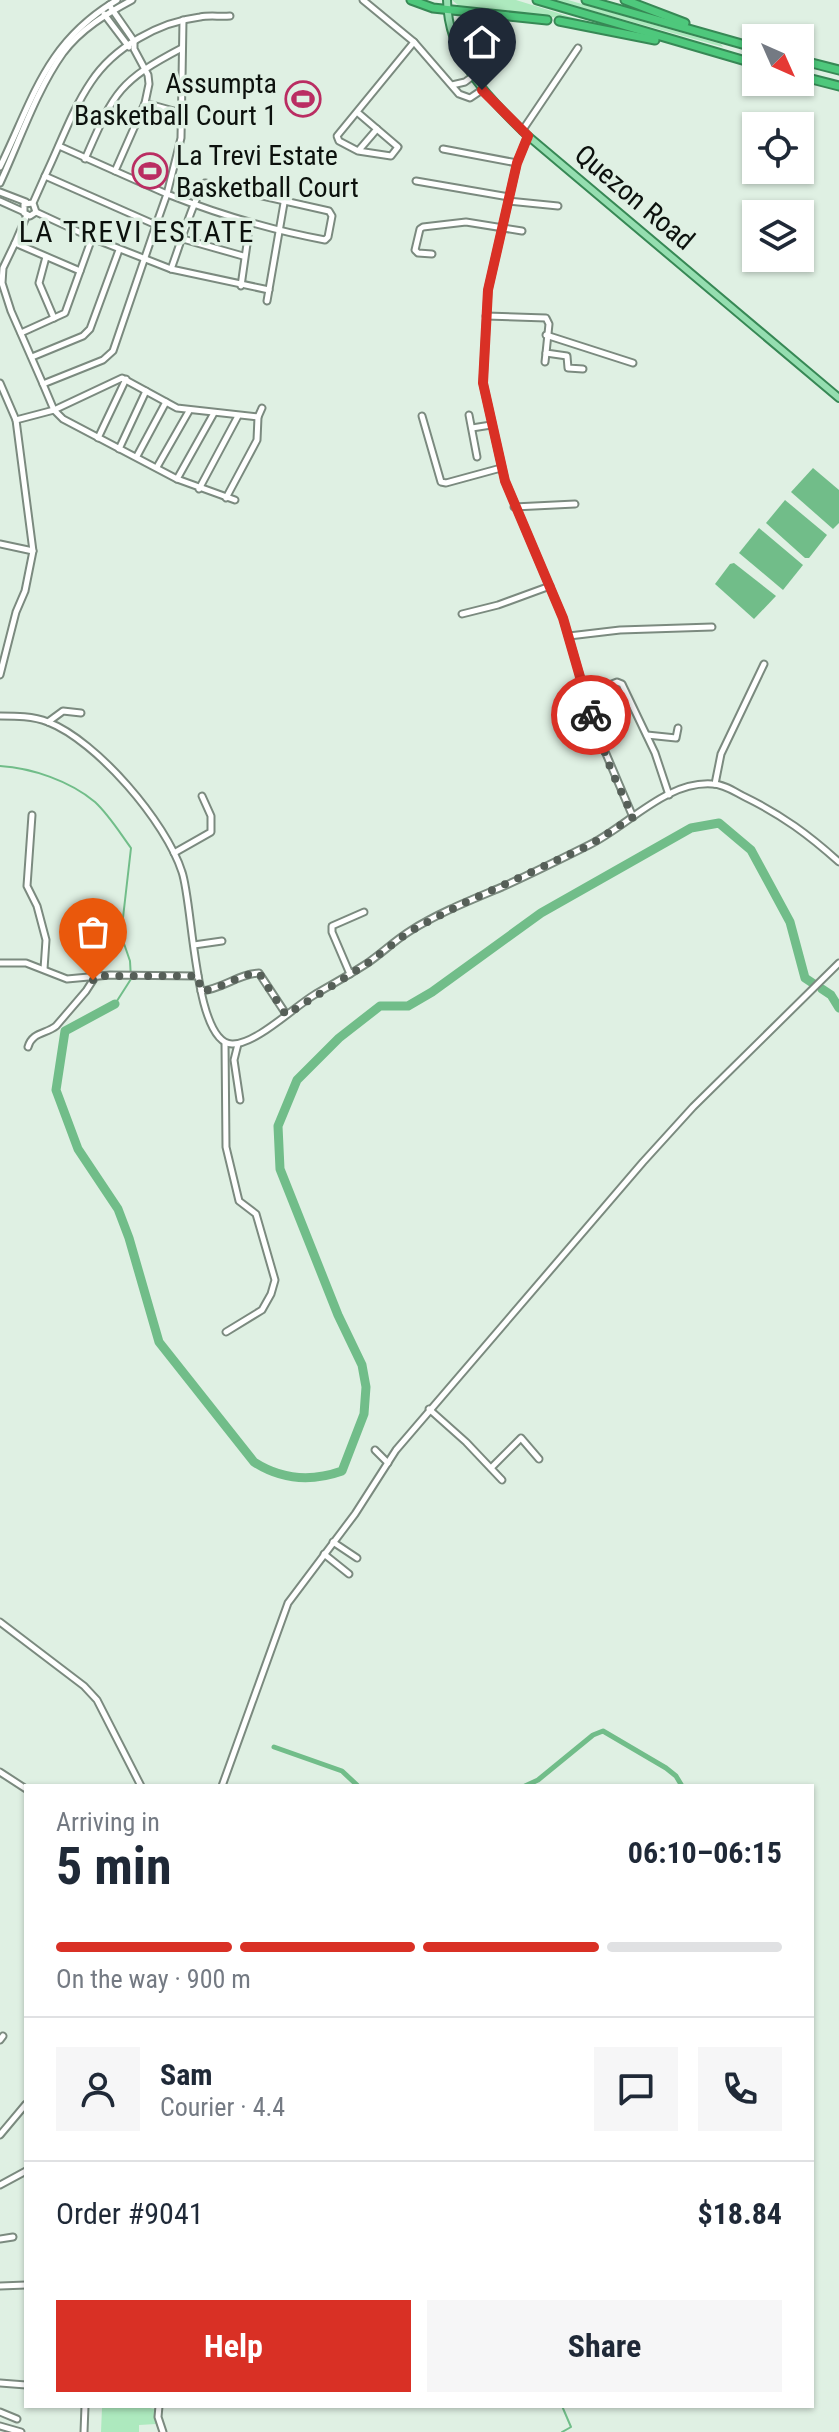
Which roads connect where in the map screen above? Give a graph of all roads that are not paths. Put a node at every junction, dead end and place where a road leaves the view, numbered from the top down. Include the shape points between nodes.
1 (117, 0) edge
2 (132, 0) edge
3 (363, 0) edge
4 (411, 0) edge
5 (447, 0) edge
6 (537, 0) edge
7 (586, 0) edge
8 (625, 0) edge
9 (111, 7) junction
10 (447, 10) junction
11 (103, 12) junction
12 (230, 16) dead end
13 (183, 20) junction
14 (547, 20) dead end
15 (559, 21) dead end
16 (134, 41) junction
17 (742, 41) edge
18 (414, 42) junction
19 (742, 42) edge
20 (681, 43) junction
21 (131, 47) junction
22 (182, 48) junction
23 (578, 48) dead end
24 (742, 60) edge
25 (814, 64) edge
26 (144, 68) junction
27 (839, 70) edge
28 (48, 72) junction
29 (473, 76) junction
30 (814, 80) edge
31 (451, 85) junction
32 (839, 86) edge
33 (482, 90) junction
34 (145, 103) junction
35 (357, 112) junction
36 (181, 113) junction
37 (377, 129) junction
38 (525, 133) junction
39 (59, 146) junction
40 (443, 149) dead end
41 (358, 151) junction
42 (85, 159) junction
43 (517, 163) junction
44 (0, 167) edge
45 (115, 171) junction
46 (45, 176) junction
47 (416, 181) dead end
48 (0, 183) edge
49 (0, 192) edge
50 (167, 194) junction
51 (508, 199) junction
52 (0, 201) edge
53 (30, 203) junction
54 (284, 203) junction
55 (195, 205) junction
56 (558, 206) dead end
57 (36, 212) junction
58 (25, 213) junction
59 (250, 223) junction
60 (156, 225) junction
61 (501, 227) junction
62 (522, 231) dead end
63 (279, 232) junction
64 (92, 238) junction
65 (183, 239) junction
66 (15, 243) junction
67 (119, 250) junction
68 (432, 254) dead end
69 (244, 256) junction
70 (46, 257) junction
71 (143, 260) junction
72 (171, 269) junction
73 (80, 271) junction
74 (241, 286) junction
75 (269, 290) junction
76 (267, 301) dead end
77 (486, 316) junction
78 (54, 318) junction
79 (21, 333) junction
80 (546, 335) junction
81 (546, 353) junction
82 (32, 357) junction
83 (545, 362) dead end
84 (633, 363) dead end
85 (126, 367) dead end
86 (583, 369) dead end
87 (124, 379) junction
88 (0, 383) edge
89 (43, 384) junction
90 (146, 391) junction
91 (839, 398) edge
92 (166, 402) junction
93 (262, 408) dead end
94 (54, 410) junction
95 (189, 411) junction
96 (214, 413) junction
97 (469, 415) dead end
98 (238, 416) junction
99 (422, 416) dead end
100 (258, 417) junction
101 (16, 420) junction
102 (491, 425) junction
103 (472, 428) junction
104 (98, 438) junction
105 (119, 449) junction
106 (137, 456) junction
107 (477, 457) dead end
108 (157, 467) junction
109 (501, 468) junction
110 (177, 479) junction
111 (199, 489) junction
112 (226, 498) junction
113 (235, 500) dead end
114 (575, 504) dead end
115 (514, 507) junction
116 (0, 544) edge
117 (33, 551) junction
118 (550, 586) junction
119 (462, 614) dead end
120 (712, 627) dead end
121 (569, 636) junction
122 (764, 664) dead end
123 (0, 675) edge
124 (584, 695) junction
125 (81, 713) dead end
126 (0, 716) edge
127 (48, 722) junction
128 (678, 728) dead end
129 (646, 735) junction
130 (715, 784) junction
131 (669, 795) junction
132 (202, 796) dead end
133 (32, 815) dead end
134 (633, 817) junction
135 (174, 853) junction
136 (839, 862) edge
137 (364, 912) dead end
138 (222, 941) dead end
139 (194, 945) junction
140 (0, 963) edge
141 (839, 963) edge
142 (44, 969) junction
143 (350, 974) junction
144 (95, 976) junction
145 (198, 976) junction
146 (201, 991) junction
147 (286, 1015) junction
148 (225, 1043) junction
149 (238, 1044) junction
150 (28, 1047) dead end
151 (240, 1100) dead end
152 (226, 1332) dead end
153 (429, 1409) junction
154 (375, 1450) dead end
155 (539, 1459) dead end
156 (388, 1463) junction
157 (491, 1468) junction
158 (502, 1480) dead end
159 (333, 1542) junction
160 (324, 1554) junction
161 (357, 1558) dead end
162 (349, 1574) dead end
163 (0, 1622) edge
164 (0, 1772) edge
165 (140, 1784) edge
166 (223, 1784) edge
167 (24, 1788) edge
168 (24, 2106) edge
169 (0, 2135) edge
170 (24, 2172) edge
171 (0, 2185) edge
172 (13, 2237) dead end
173 (0, 2239) edge
174 (24, 2285) edge
175 (0, 2286) edge
176 (0, 2383) edge
177 (24, 2385) edge
178 (85, 2408) edge
179 (159, 2408) edge
180 (0, 2412) edge
181 (17, 2419) dead end
182 (0, 2426) edge
183 (21, 2432) edge
184 (84, 2432) edge
185 (163, 2432) edge

1 - 9 street
2 - 9 street
3 - 18 street
4 - 10 highway
5 - 10 main road, Quezon Road
6 - 20 highway
7 - 19 highway
8 - 17 highway
9 - 11 street
9 - 16 street
10 - 14 highway
10 - 29 main road, Quezon Road
11 - 21 street
11 - 28 street
12 - 13 street
13 - 16 street
13 - 22 street
15 - 20 highway
16 - 21 street
18 - 31 street
18 - 35 street
20 - 24 highway
21 - 26 street
21 - 39 street via 90,83
22 - 26 street
22 - 36 street
23 - 38 street
25 - 27 highway
26 - 34 street via 149,84
26 - 42 street via 110,102
28 - 44 street
28 - 48 street
29 - 31 street
29 - 33 main road, Quezon Road
30 - 32 highway
31 - 33 street via 467,98
33 - 38 main road, Quezon Road
34 - 36 street
34 - 45 street
35 - 37 street
35 - 41 street via 337,136
36 - 50 street via 179,153
37 - 41 street
37 - 41 street via 398,147 391,156
38 - 43 street
38 - 91 main road, Quezon Road
39 - 42 street
39 - 46 street
40 - 43 street
42 - 45 street
43 - 51 street
45 - 50 street
46 - 53 street
46 - 60 street
47 - 51 street
49 - 53 street
50 - 55 street
50 - 60 street
51 - 56 street
51 - 61 street
52 - 58 street
53 - 57 street
53 - 58 street
54 - 55 street via 205,183
54 - 63 street
54 - 63 street via 329,211 332,216 325,240
55 - 59 street
55 - 65 street
57 - 58 street
57 - 64 street
58 - 66 street
59 - 63 street
59 - 69 street
60 - 71 street
61 - 62 street
61 - 68 street via 466,222 423,227 415,250
61 - 77 street
63 - 75 street
64 - 67 street
64 - 73 street
65 - 69 street
65 - 72 street
66 - 70 street
66 - 79 street via 2,283
67 - 71 street
67 - 82 street via 90,329
69 - 74 street
70 - 73 street
70 - 78 street via 39,283
71 - 72 street
71 - 89 street via 113,351
72 - 74 street
73 - 78 street via 67,311
74 - 75 street
75 - 76 street
77 - 80 street via 546,318
77 - 102 street via 483,375
78 - 79 street
79 - 82 street
80 - 81 street
80 - 84 street
81 - 83 street
81 - 86 street via 567,356 568,368
82 - 89 street
85 - 87 street
87 - 90 street
87 - 94 street
87 - 104 street
88 - 101 street
89 - 94 street
90 - 92 street
90 - 105 street
92 - 95 street
92 - 106 street
93 - 100 street
94 - 101 street
94 - 104 street
95 - 96 street
95 - 108 street
96 - 98 street
96 - 110 street
97 - 103 street
98 - 100 street
98 - 111 street
99 - 109 street via 441,482
100 - 112 street via 257,440
101 - 117 street
102 - 103 street
102 - 109 street
103 - 107 street
104 - 105 street
105 - 106 street
106 - 108 street
108 - 110 street
109 - 115 street
110 - 111 street
111 - 112 street
112 - 113 street
114 - 115 street
115 - 118 street
116 - 117 street
117 - 123 street
118 - 119 street
118 - 121 street
120 - 121 street
121 - 124 street
122 - 130 street via 721,754
124 - 129 street via 622,684
124 - 134 street
125 - 127 street via 63,711
126 - 127 street
127 - 135 street via 81,743 127,785
128 - 129 street via 676,738
129 - 131 street
130 - 131 street
130 - 136 street via 773,811
131 - 134 street
132 - 135 street via 211,832
133 - 142 street via 27,886 46,940
134 - 143 street via 590,845 410,931
135 - 139 street via 188,892
137 - 143 street via 332,926
138 - 139 street
139 - 145 street
140 - 142 street
141 - 153 street via 693,1107
142 - 144 street via 67,979
143 - 147 street
144 - 145 street
144 - 150 street via 56,1026 39,1032
145 - 146 street
146 - 147 street via 259,973
146 - 148 street via 210,1027
147 - 149 street
148 - 149 street
148 - 152 street via 226,1147 239,1201 256,1214 275,1280 262,1310
149 - 151 street via 234,1060
153 - 156 street
153 - 157 street
154 - 156 street
155 - 157 street via 521,1438
156 - 159 street
157 - 158 street
159 - 160 street
159 - 161 street
160 - 162 street
160 - 166 street via 288,1603
163 - 165 street via 84,1686 101,1706
164 - 167 street
168 - 169 street
170 - 171 street
172 - 173 street
174 - 175 street
176 - 177 street
178 - 184 street
179 - 185 street
180 - 181 street
182 - 183 street

